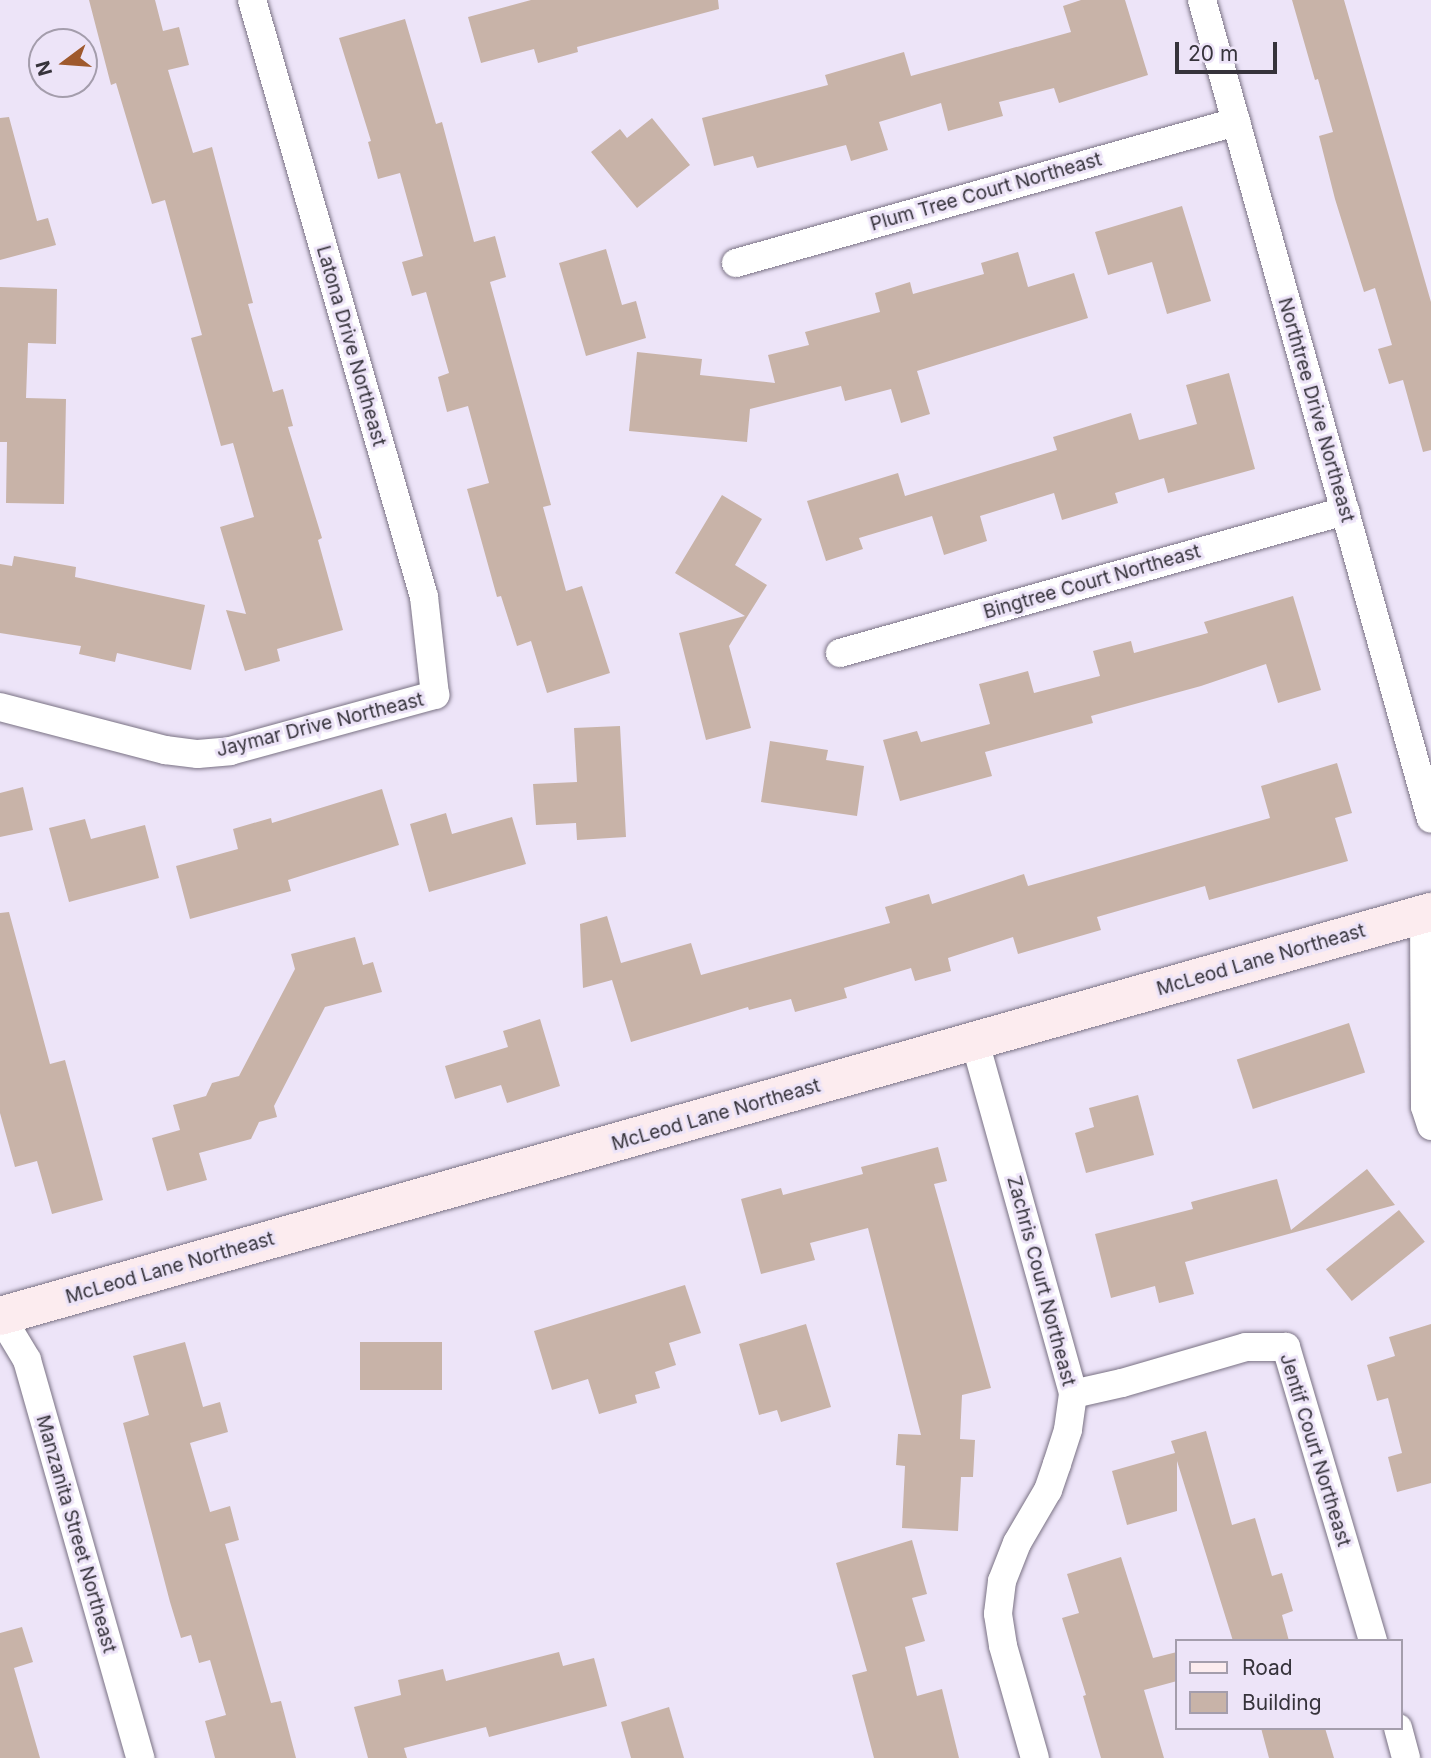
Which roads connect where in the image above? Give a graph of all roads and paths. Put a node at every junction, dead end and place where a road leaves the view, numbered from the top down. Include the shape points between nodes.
1 (252, 0) edge
2 (1202, 0) edge
3 (1236, 122) junction
4 (736, 262) dead end
5 (1345, 511) junction
6 (840, 653) dead end
7 (435, 695) joint
8 (0, 707) edge
9 (1431, 819) edge
10 (1428, 913) edge
11 (975, 1042) junction
12 (1431, 1126) edge
13 (0, 1316) edge
14 (1073, 1394) junction
15 (1372, 1639) edge
16 (1399, 1730) edge
17 (140, 1758) edge
18 (1035, 1758) edge
19 (1406, 1758) edge

1 - 7 street, Latona Drive Northeast via 424,597
2 - 3 street, Northtree Drive Northeast
3 - 4 street, Plum Tree Court Northeast
3 - 5 street, Northtree Drive Northeast
5 - 6 street, Bingtree Court Northeast
5 - 9 street, Northtree Drive Northeast
7 - 8 street, Jaymar Drive Northeast via 229,751 198,754 165,750
10 - 11 street, McLeod Lane Northeast
10 - 12 street via 1425,1107
11 - 13 street, McLeod Lane Northeast
11 - 14 street, Zachris Court Northeast
13 - 17 street, Manzanita Street Northeast via 27,1360
14 - 15 street, Jentif Court Northeast via 1246,1347 1286,1347
14 - 18 street, Zachris Court Northeast via 1068,1430 1048,1490 1017,1544 1002,1581 999,1603 1003,1646
16 - 19 street

